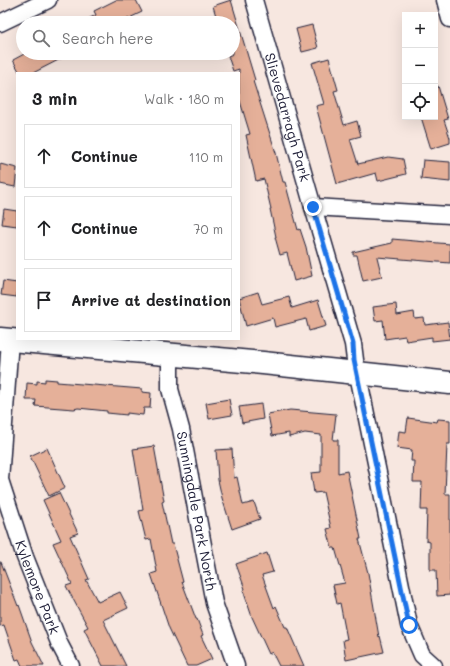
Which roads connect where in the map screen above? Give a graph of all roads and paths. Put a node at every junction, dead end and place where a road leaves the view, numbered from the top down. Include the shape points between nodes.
1 (48, 0) edge
2 (254, 0) edge
3 (445, 0) edge
4 (450, 20) edge
5 (0, 23) edge
6 (313, 207) junction
7 (450, 216) edge
8 (5, 340) edge
9 (129, 345) edge
10 (170, 354) junction
11 (357, 373) junction
12 (450, 383) edge
13 (71, 666) edge
14 (236, 666) edge
15 (434, 666) edge

1 - 5 street
2 - 6 street, Slievedarragh Park
3 - 4 street
6 - 7 street
6 - 11 street, Slievedarragh Park via 353,344
8 - 9 highway
8 - 13 street, Kylemore Park via 0,480 25,557
9 - 10 highway
10 - 11 highway
10 - 14 street, Sunningdale Park North via 170,389 181,429 214,603
11 - 12 highway
11 - 15 street, Slievedarragh Park via 409,625 422,655

